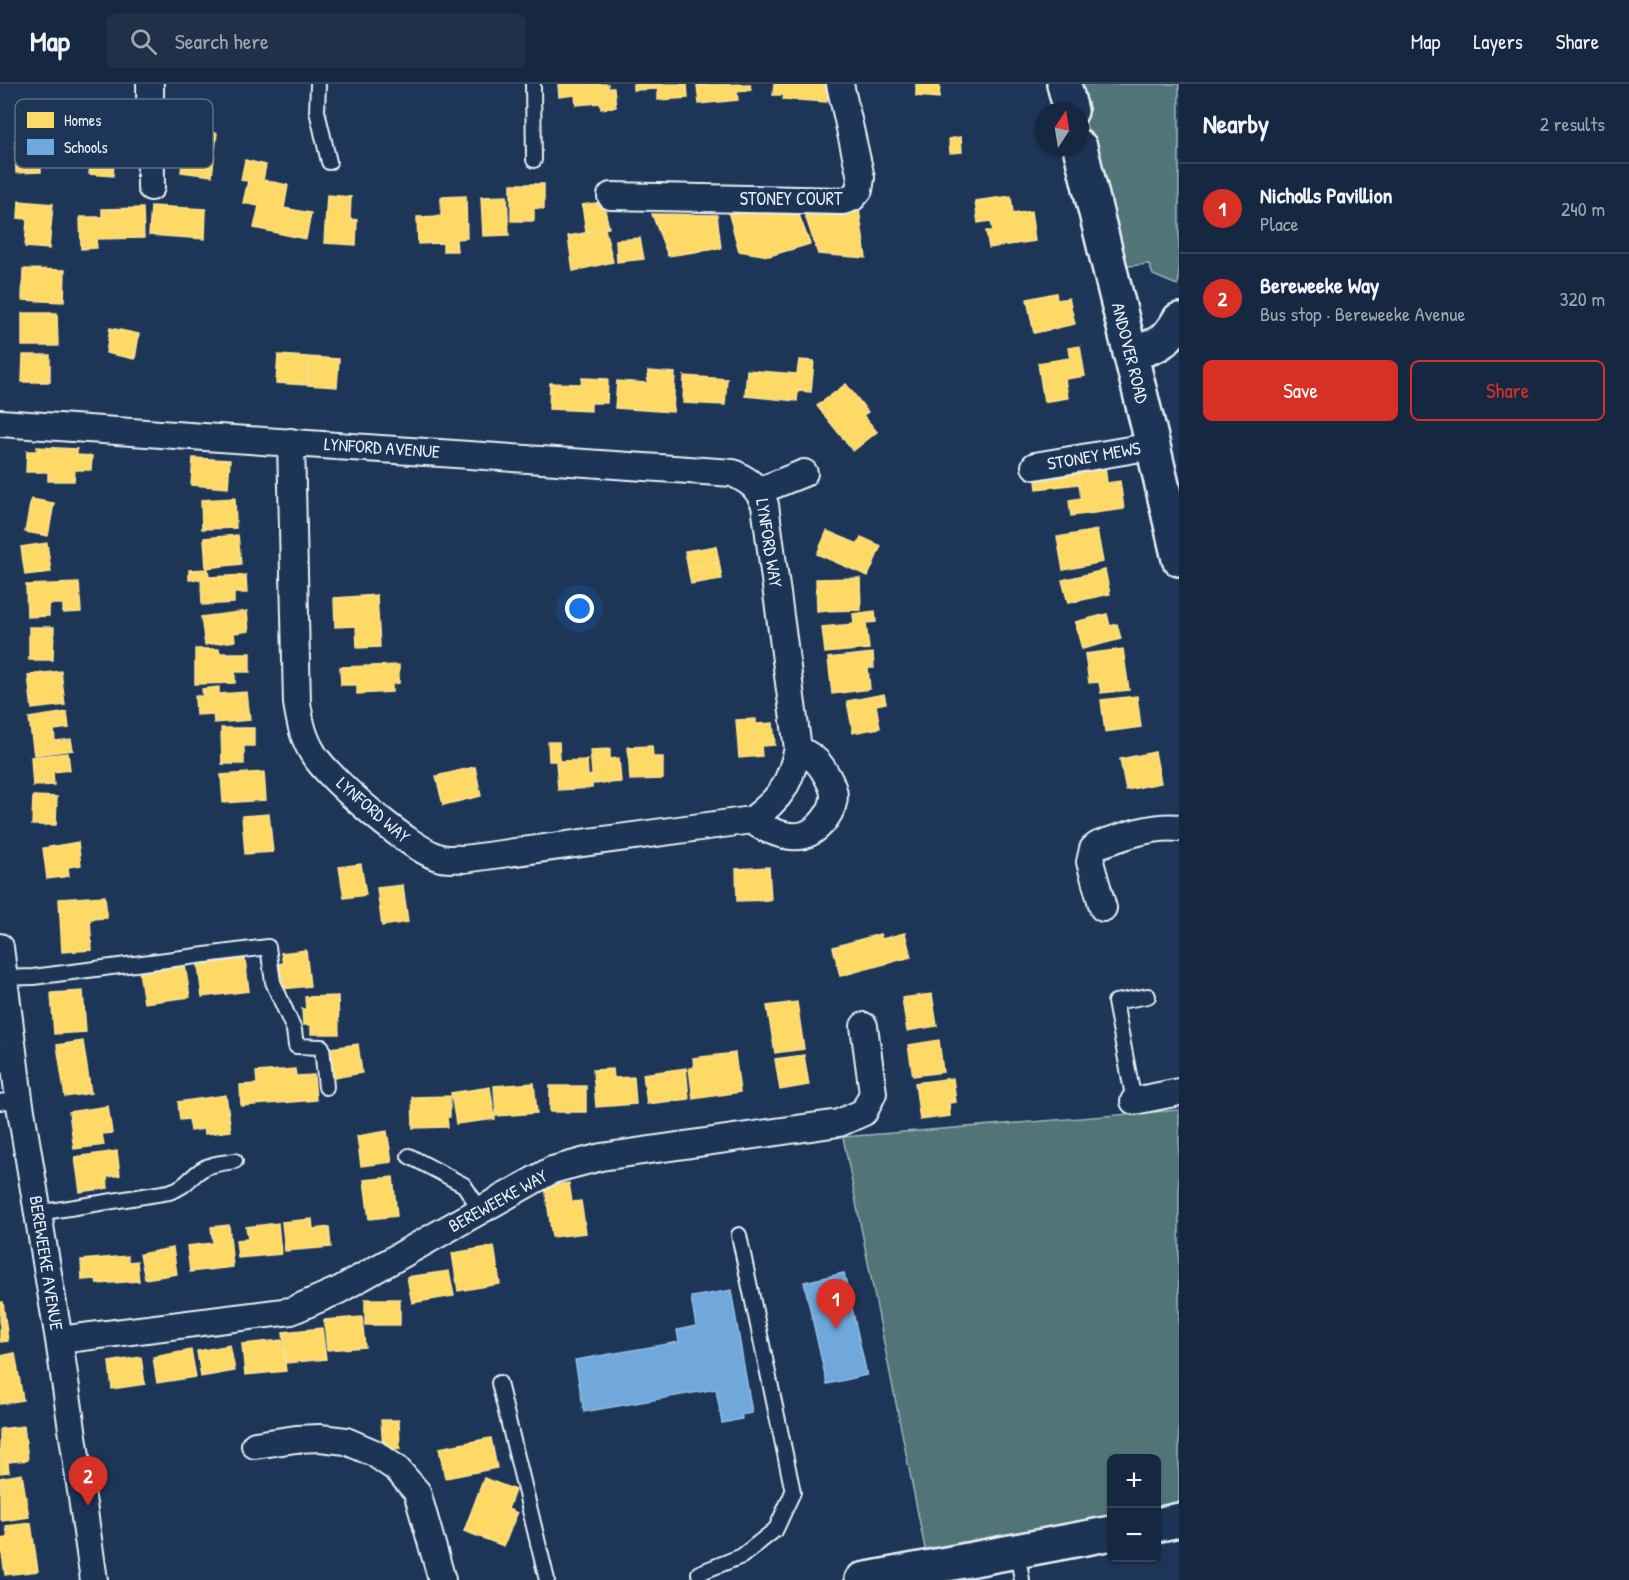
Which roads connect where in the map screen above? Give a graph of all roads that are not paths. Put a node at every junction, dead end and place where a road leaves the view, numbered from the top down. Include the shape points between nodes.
1 (150, 84) edge
2 (318, 84) edge
3 (533, 84) edge
4 (840, 84) edge
5 (1064, 84) edge
6 (150, 99) edge
7 (1069, 102) edge
8 (1082, 156) edge
9 (534, 160) dead end
10 (329, 162) dead end
11 (151, 168) edge
12 (151, 187) dead end
13 (611, 196) dead end
14 (1179, 320) edge
15 (1130, 353) junction
16 (0, 423) edge
17 (291, 442) junction
18 (1153, 446) junction
19 (1035, 466) dead end
20 (804, 473) dead end
21 (759, 491) junction
22 (1179, 559) edge
23 (798, 749) junction
24 (752, 820) junction
25 (1179, 828) edge
26 (1103, 908) dead end
27 (0, 947) edge
28 (2, 978) edge
29 (1148, 996) dead end
30 (864, 1026) dead end
31 (326, 1088) dead end
32 (1179, 1092) edge
33 (10, 1101) edge
34 (1134, 1101) joint
35 (409, 1156) dead end
36 (235, 1161) dead end
37 (481, 1211) junction
38 (38, 1213) junction
39 (739, 1235) dead end
40 (59, 1340) junction
41 (499, 1383) dead end
42 (255, 1445) dead end
43 (1179, 1520) edge
44 (1161, 1523) edge
45 (1107, 1535) edge
46 (1020, 1566) edge
47 (94, 1580) edge
48 (442, 1580) edge
49 (547, 1580) edge
50 (701, 1580) edge
51 (862, 1580) edge

1 - 6 street
2 - 10 lane via 318,111
3 - 9 lane
4 - 13 street, STONEY COURT via 861,178 859,190 852,198 803,201
5 - 7 main road
8 - 15 main road, ANDOVER ROAD
11 - 12 street
14 - 15 main road via 1160,343
15 - 18 main road, ANDOVER ROAD
16 - 17 street, LYNFORD AVENUE
17 - 21 street, LYNFORD AVENUE via 732,473
17 - 24 street, LYNFORD WAY via 297,703 301,731 314,756 367,808 415,846 441,858 464,859
18 - 19 street, STONEY MEWS
18 - 22 main road, ANDOVER ROAD
20 - 21 street, LYNFORD WAY
21 - 23 street, LYNFORD WAY via 765,505
23 - 24 street, LYNFORD WAY via 794,769 782,793
23 - 24 street via 814,759 825,773 834,795 831,809 821,824 807,834 789,836
25 - 26 street via 1142,832 1093,849 1090,862
27 - 28 street, BEREWEEKE AVENUE
28 - 31 lane via 268,947 273,982 294,1030 296,1046 322,1047
28 - 33 street, BEREWEEKE AVENUE
29 - 34 lane via 1115,1002
30 - 37 street, BEREWEEKE WAY via 873,1093 864,1112 839,1123 601,1157 552,1170
32 - 34 street
33 - 38 street, BEREWEEKE AVENUE
35 - 37 lane via 464,1185
36 - 38 lane via 214,1164 180,1189 169,1192
37 - 40 street, BEREWEEKE WAY via 339,1290 291,1311
38 - 40 street, BEREWEEKE AVENUE
39 - 50 lane via 793,1492 776,1529 742,1556 699,1573
40 - 47 street, BEREWEEKE AVENUE
41 - 49 lane
42 - 48 street via 296,1439 346,1441 397,1469 417,1492
43 - 44 main road
45 - 46 main road
46 - 51 main road

